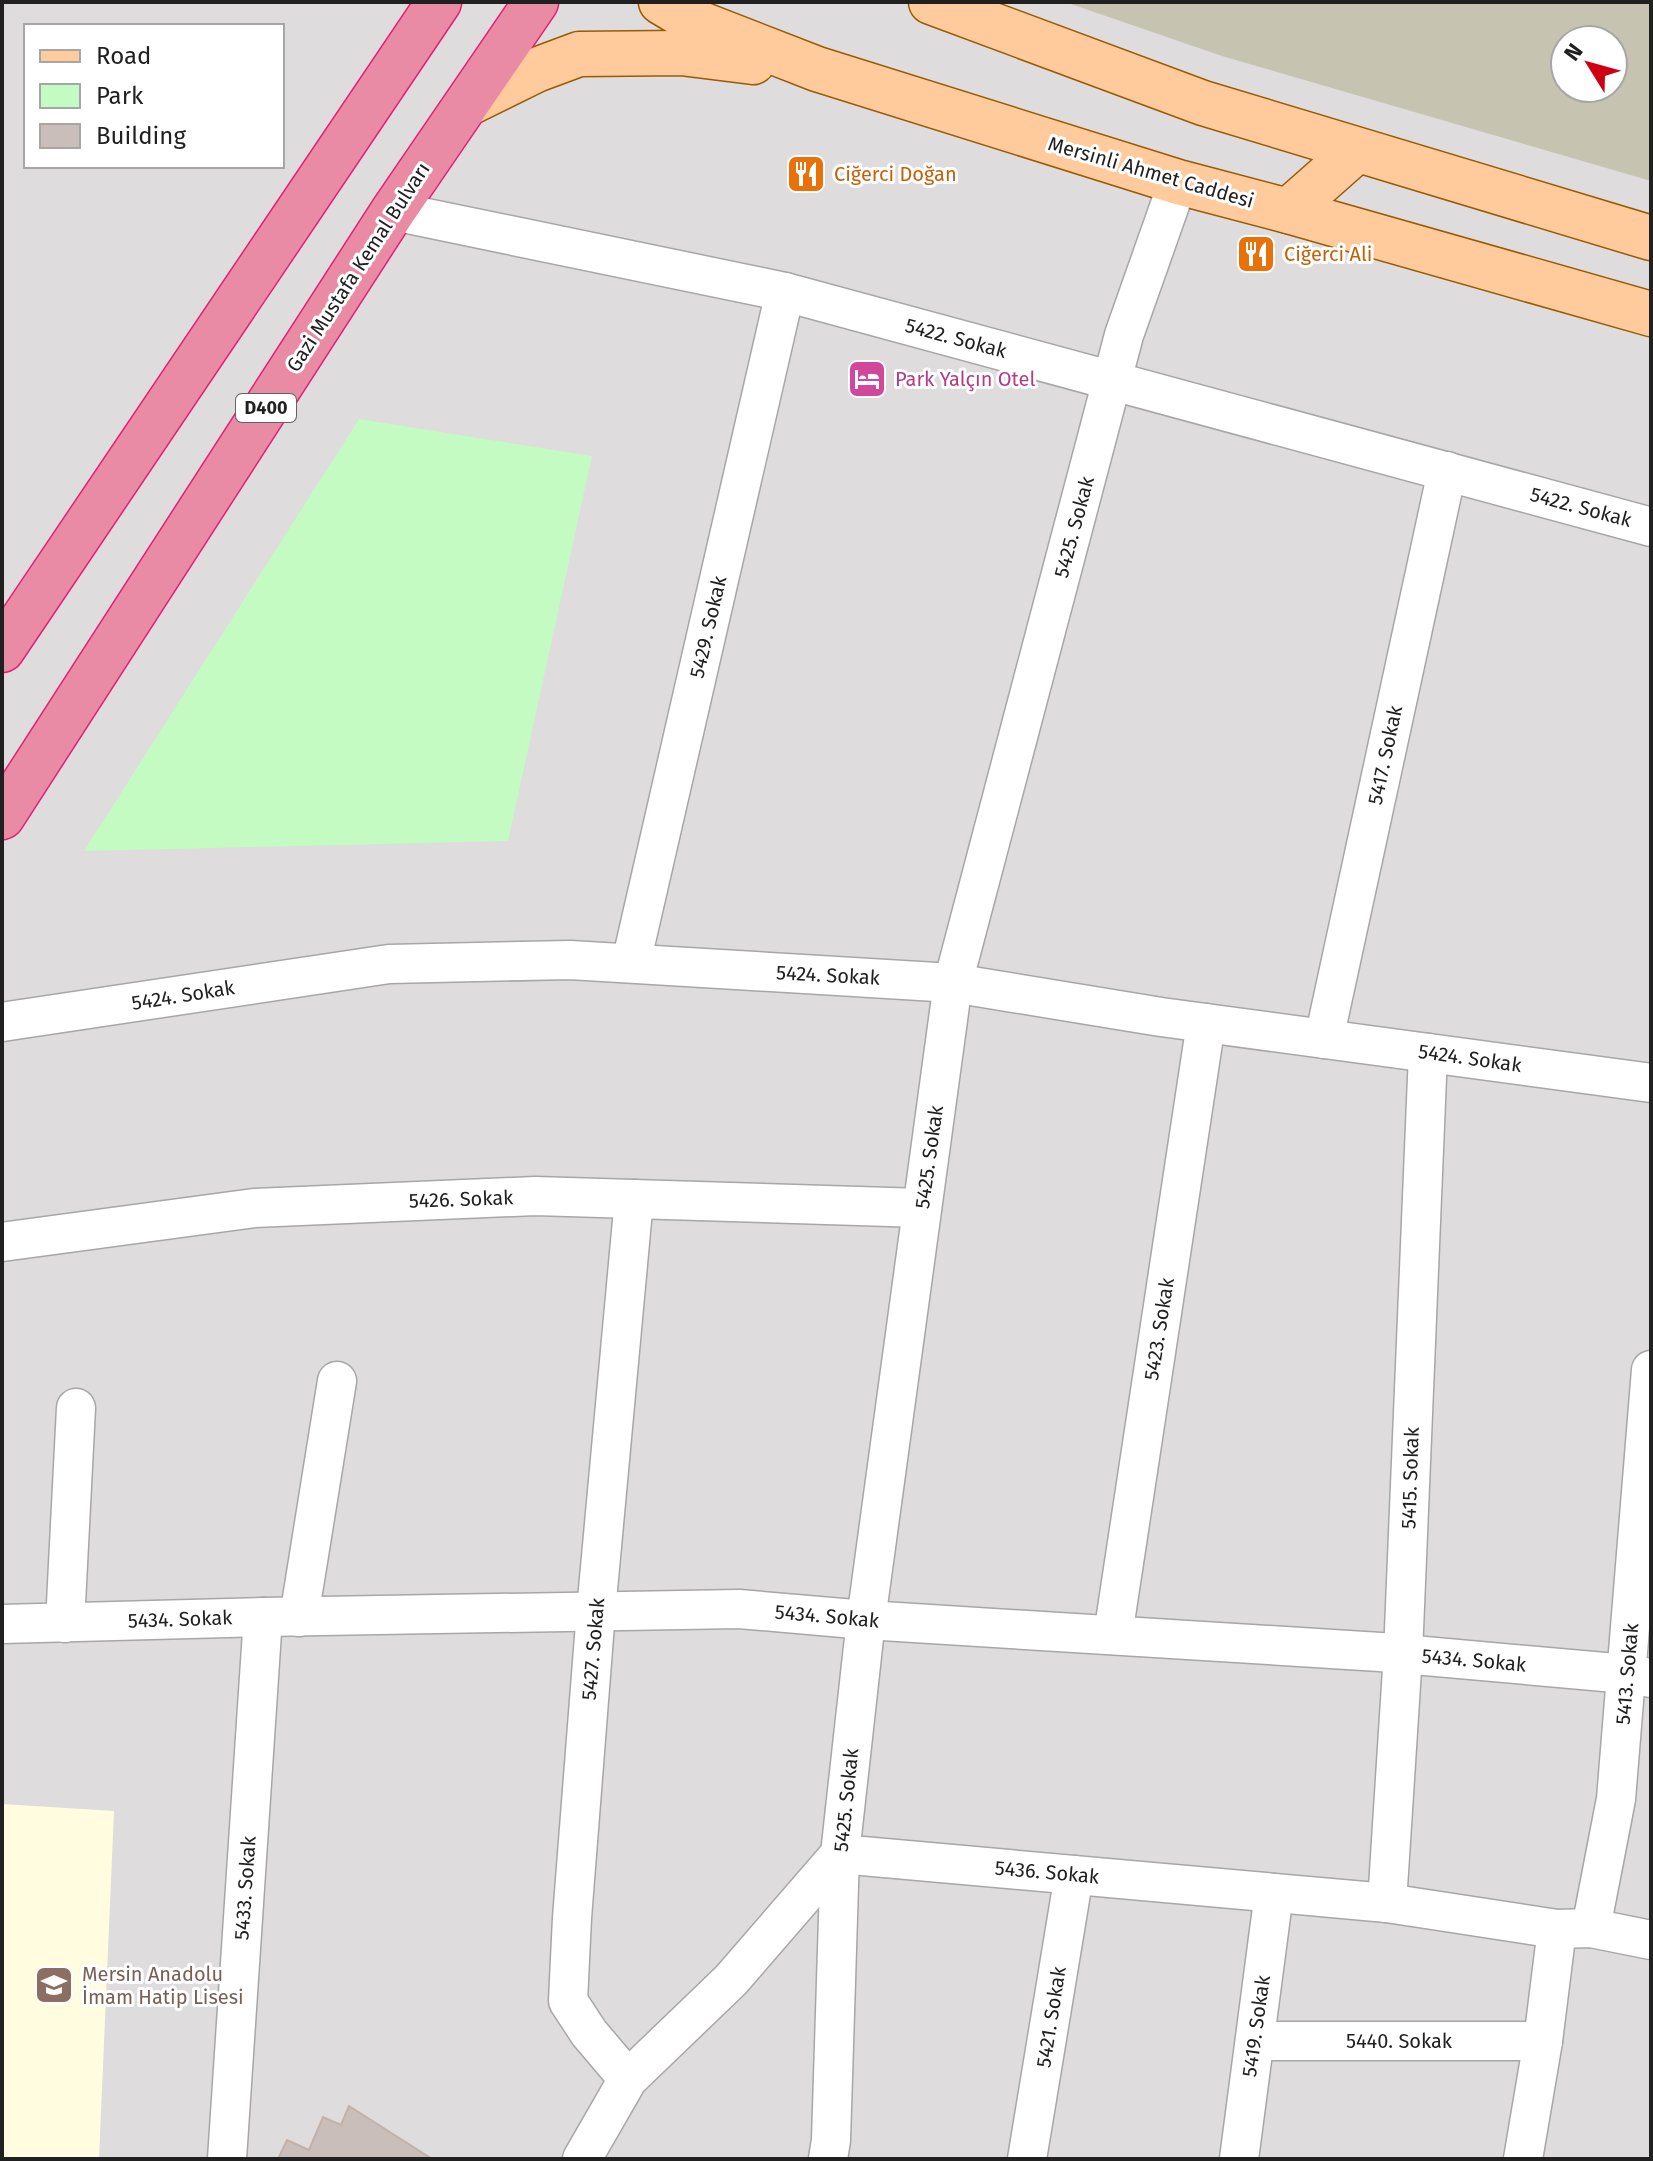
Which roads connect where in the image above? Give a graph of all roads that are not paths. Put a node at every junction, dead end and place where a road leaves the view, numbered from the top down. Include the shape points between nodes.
1 (439, 2) edge
2 (536, 2) edge
3 (661, 2) edge
4 (931, 2) edge
5 (817, 69) junction
6 (467, 104) junction
7 (1357, 150) junction
8 (1178, 182) junction
9 (393, 211) junction
10 (1288, 211) junction
11 (1651, 238) edge
12 (785, 292) junction
13 (1651, 314) edge
14 (1113, 380) junction
15 (1447, 471) junction
16 (1651, 527) edge
17 (2, 650) edge
18 (2, 817) edge
19 (631, 963) junction
20 (953, 983) junction
21 (2, 1022) edge
22 (1206, 1023) junction
23 (1324, 1039) junction
24 (1428, 1053) junction
25 (1651, 1083) edge
26 (634, 1199) junction
27 (922, 1208) junction
28 (2, 1242) edge
29 (1651, 1370) edge
30 (337, 1381) dead end
31 (76, 1408) dead end
32 (596, 1611) junction
33 (281, 1617) junction
34 (866, 1620) junction
35 (65, 1623) junction
36 (2, 1624) edge
37 (1113, 1635) junction
38 (1403, 1654) junction
39 (1639, 1676) edge
40 (840, 1854) junction
41 (1074, 1875) junction
42 (1274, 1893) junction
43 (1387, 1903) junction
44 (1574, 1929) junction
45 (1651, 1940) edge
46 (1255, 2041) junction
47 (1543, 2041) junction
48 (628, 2079) junction
49 (227, 2159) edge
50 (582, 2159) edge
51 (828, 2159) edge
52 (1027, 2159) edge
53 (1239, 2159) edge
54 (1523, 2159) edge

1 - 17 highway
2 - 6 highway, Gazi Mustafa Kemal Bulvarı / D400
3 - 5 main road, Mersinli Ahmet Caddesi via 691,20
4 - 7 main road via 1203,103
5 - 6 main road via 681,53 579,54
5 - 8 main road, Mersinli Ahmet Caddesi
6 - 9 highway, Gazi Mustafa Kemal Bulvarı / D400
7 - 10 main road
7 - 11 main road
8 - 10 main road, Mersinli Ahmet Caddesi
8 - 14 street, 5425. Sokak
9 - 12 street, 5422. Sokak
9 - 18 highway, Gazi Mustafa Kemal Bulvarı / D400
10 - 13 main road, Mersinli Ahmet Caddesi
12 - 14 street, 5422. Sokak
12 - 19 street, 5429. Sokak
14 - 15 street, 5422. Sokak
14 - 20 street, 5425. Sokak
15 - 16 street, 5422. Sokak
15 - 23 street, 5417. Sokak
19 - 20 street, 5424. Sokak
19 - 21 street, 5424. Sokak via 389,964
20 - 22 street, 5424. Sokak
20 - 27 street, 5425. Sokak
22 - 23 street, 5424. Sokak
22 - 37 street, 5423. Sokak
23 - 24 street, 5424. Sokak
24 - 25 street, 5424. Sokak
24 - 38 street, 5415. Sokak
26 - 27 street, 5426. Sokak
26 - 28 street, 5426. Sokak via 535,1196 254,1208
26 - 32 street, 5427. Sokak
27 - 34 street, 5425. Sokak
29 - 39 street, 5413. Sokak
30 - 33 street, 5433. Sokak
31 - 35 street
32 - 33 street, 5434. Sokak
32 - 34 street, 5434. Sokak via 739,1609
32 - 48 street, 5427. Sokak via 568,2001
33 - 35 street, 5434. Sokak
33 - 49 street, 5433. Sokak
34 - 37 street, 5434. Sokak
34 - 40 street, 5425. Sokak
35 - 36 street, 5434. Sokak
37 - 38 street, 5434. Sokak
38 - 39 street, 5434. Sokak
38 - 43 street, 5415. Sokak
39 - 44 street, 5413. Sokak via 1616,1799
40 - 41 street, 5436. Sokak
40 - 48 street via 731,1980
40 - 51 street, 5425. Sokak
41 - 42 street, 5436. Sokak
41 - 52 street, 5421. Sokak
42 - 43 street, 5436. Sokak
42 - 46 street, 5419. Sokak
43 - 44 street, 5436. Sokak
44 - 45 street, 5436. Sokak
44 - 47 street, 5413. Sokak
46 - 47 street, 5440. Sokak
46 - 53 street, 5419. Sokak
47 - 54 street, 5413. Sokak
48 - 50 street

